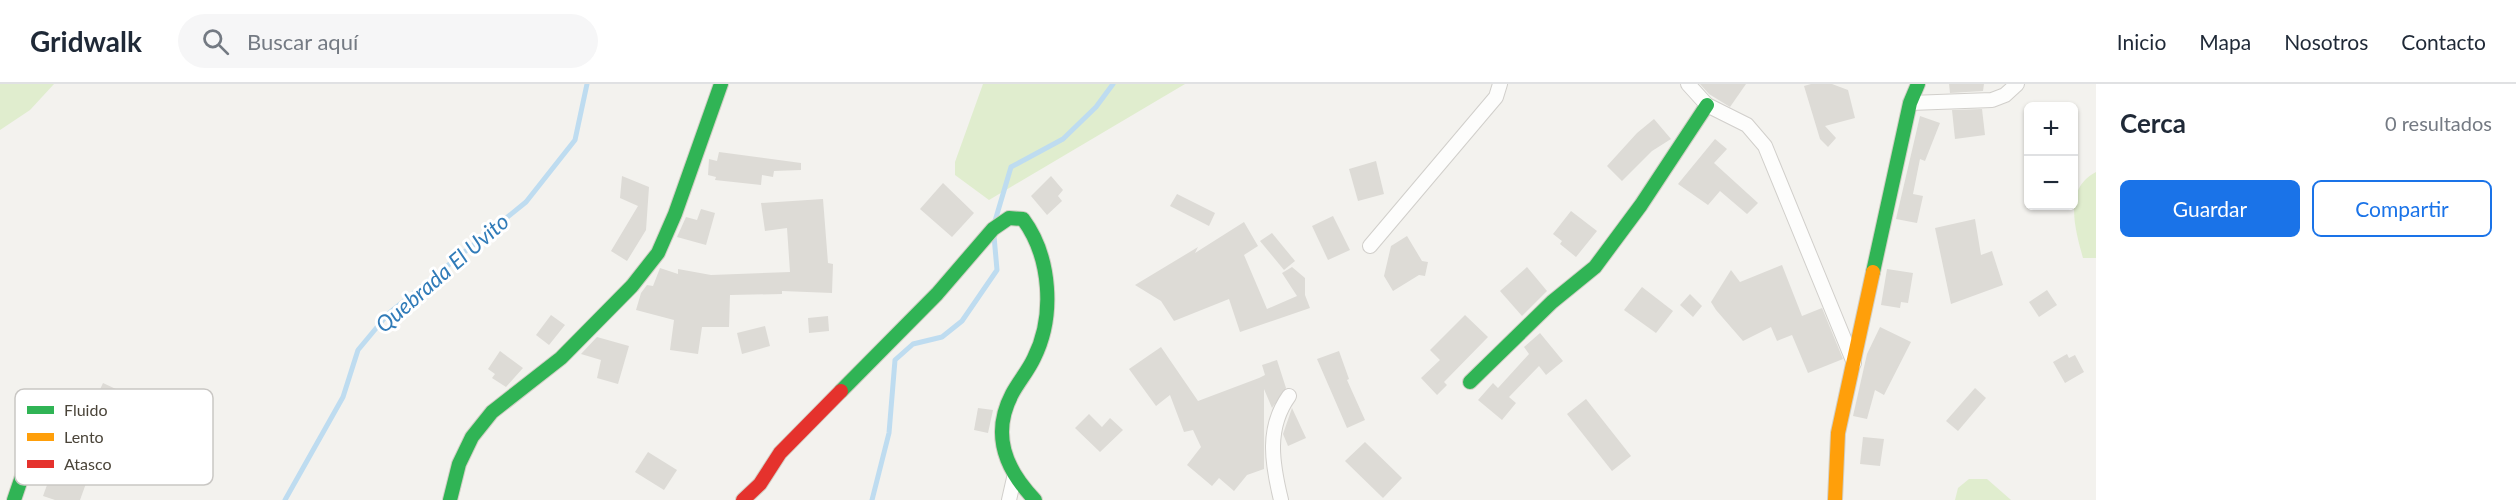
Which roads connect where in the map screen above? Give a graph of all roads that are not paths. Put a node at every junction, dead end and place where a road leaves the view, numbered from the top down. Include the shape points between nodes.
1 (721, 84) edge
2 (1500, 84) edge
3 (1688, 84) edge
4 (1918, 84) edge
5 (2017, 84) edge
6 (1910, 103) junction
7 (1707, 105) junction
8 (1370, 246) dead end
9 (1854, 363) junction
10 (1470, 382) dead end
11 (1289, 396) dead end
12 (1014, 478) junction
13 (19, 485) edge
14 (14, 500) edge
15 (450, 500) edge
16 (743, 500) edge
17 (1009, 500) edge
18 (1035, 500) edge
19 (1281, 500) edge
20 (1835, 500) edge

1 - 15 street via 658,253 632,286 561,358 492,412 472,437 459,464
2 - 8 street via 1496,97
3 - 7 street
4 - 6 street
5 - 6 street via 1992,100
6 - 9 street
7 - 9 street via 1747,125 1765,146
7 - 10 street via 1641,206 1595,267 1552,302
9 - 20 street via 1838,433
11 - 19 street via 1277,413 1274,430 1273,465
12 - 16 street via 1004,455 1000,425 1039,347 1048,315 1048,293 1033,231 1023,219 1009,218 993,229 937,294 803,428
12 - 17 street
12 - 18 street
13 - 14 street

